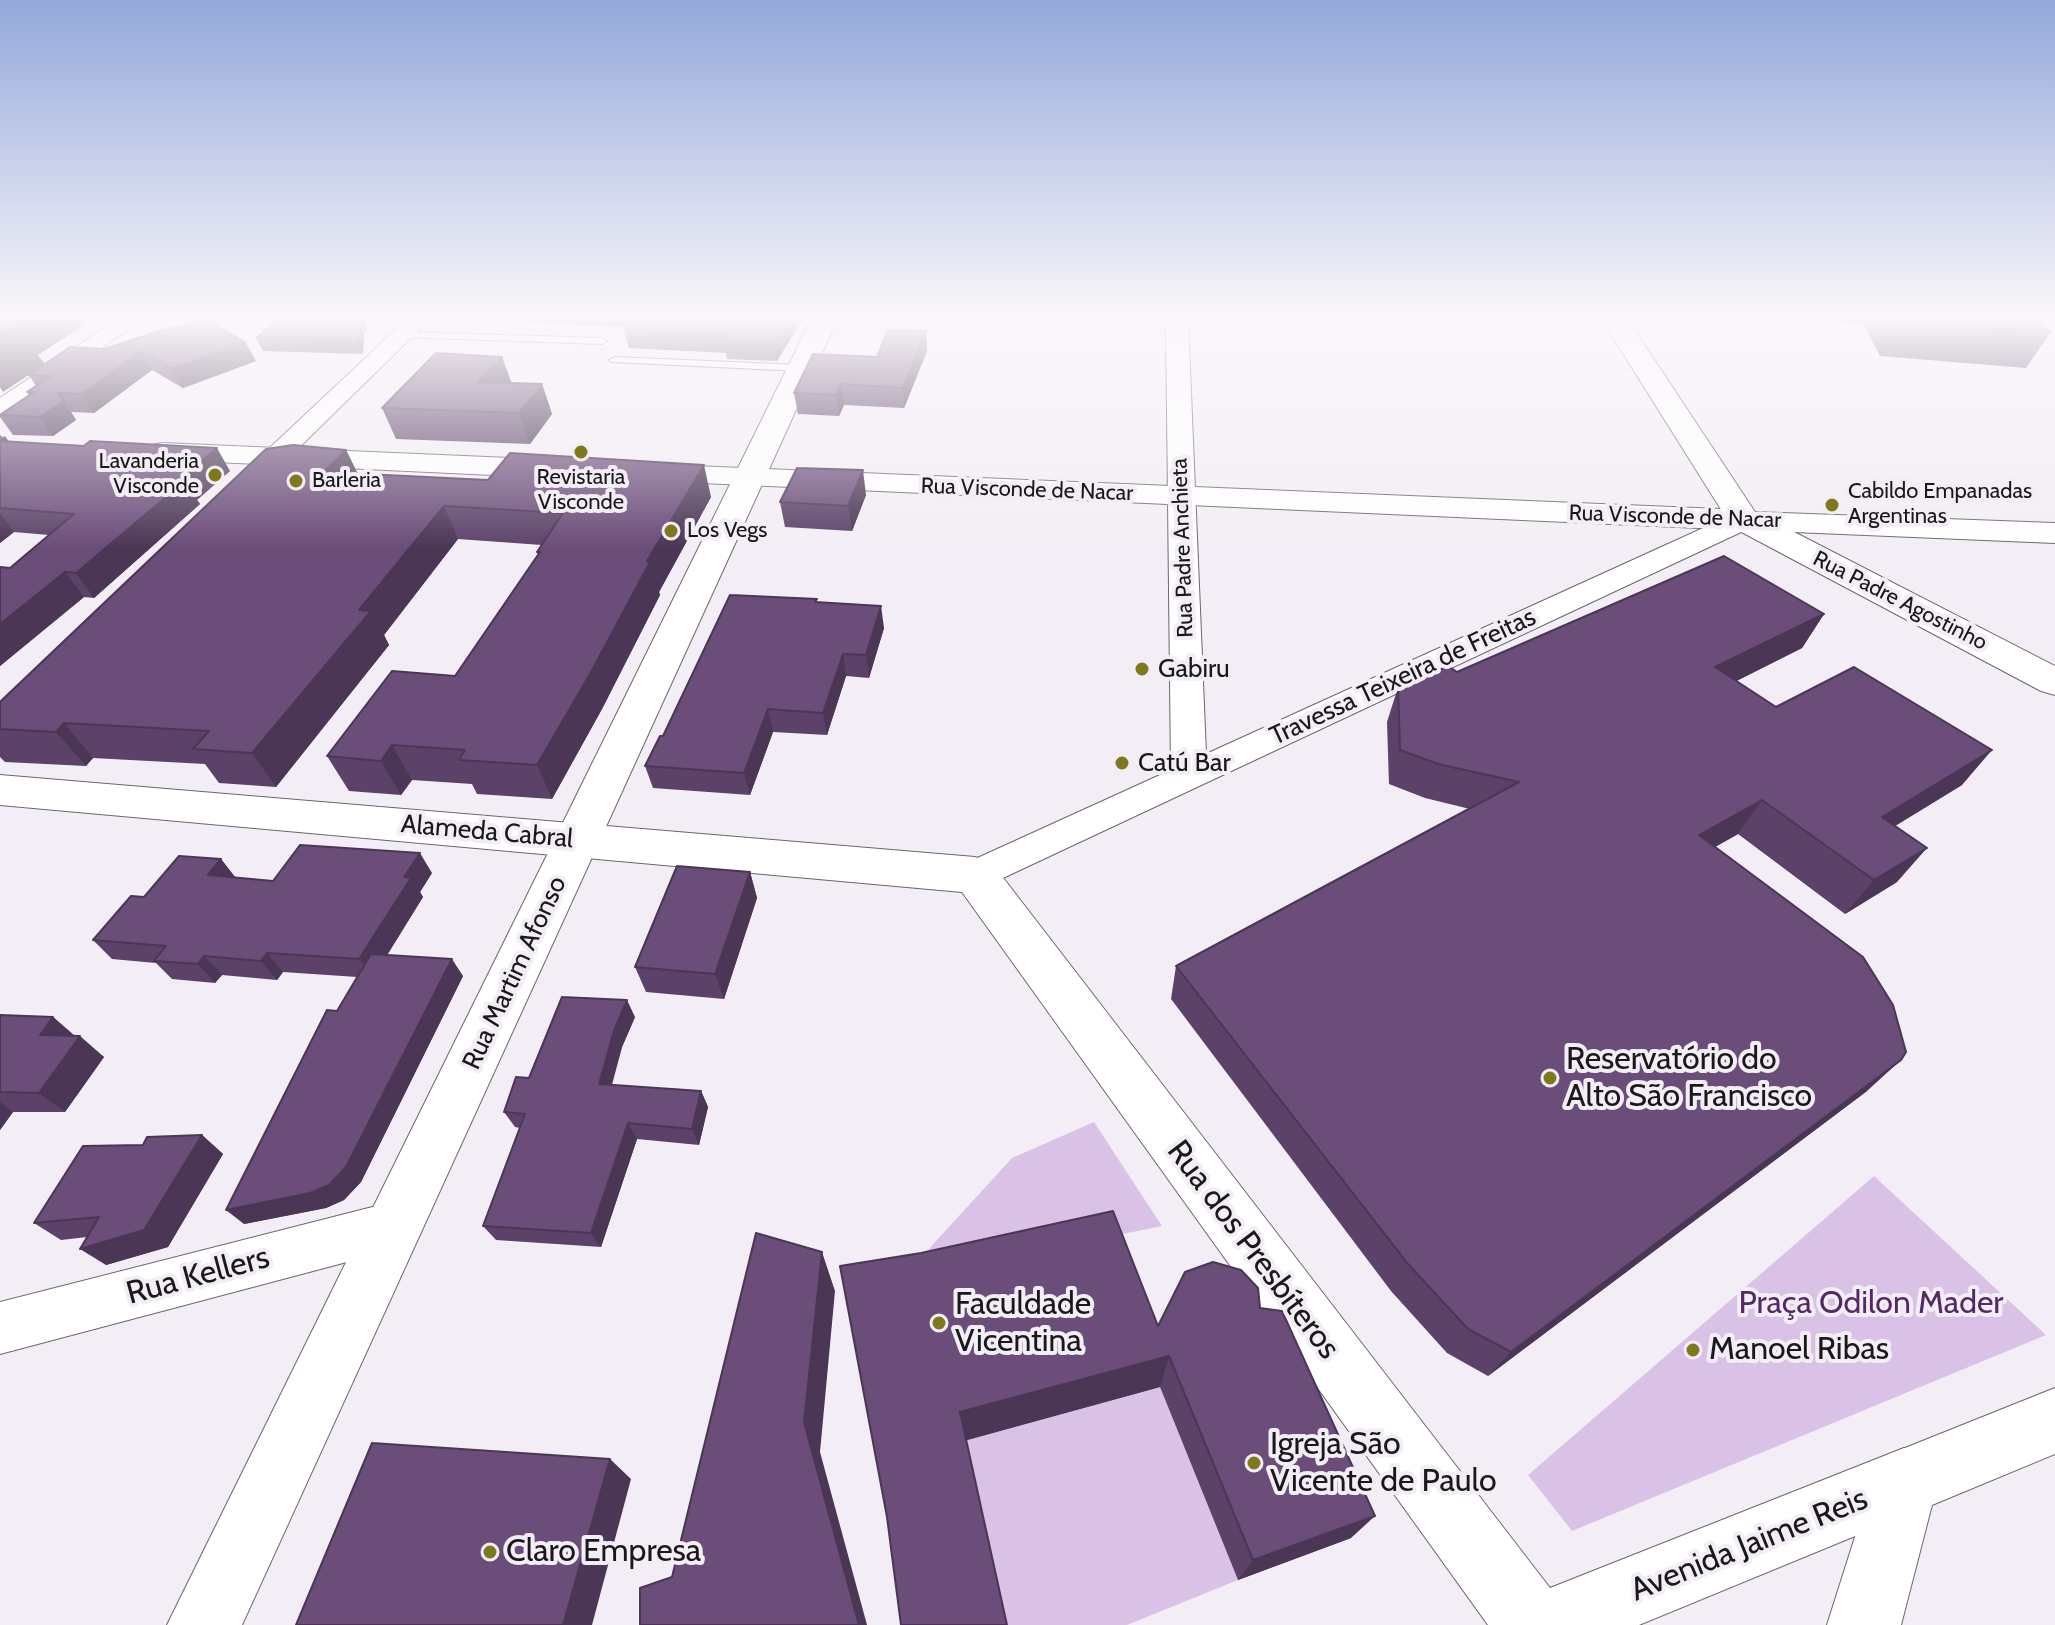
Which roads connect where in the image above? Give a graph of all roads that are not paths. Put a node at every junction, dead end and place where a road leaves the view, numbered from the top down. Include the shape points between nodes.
1 (19, 396) edge
2 (338, 396) edge
3 (788, 396) edge
4 (1179, 396) edge
5 (1664, 396) edge
6 (0, 409) edge
7 (137, 451) edge
8 (274, 457) junction
9 (591, 471) edge
10 (622, 472) edge
11 (749, 478) junction
12 (240, 491) edge
13 (1181, 496) junction
14 (1744, 520) junction
15 (2055, 533) edge
16 (2055, 682) edge
17 (1189, 776) junction
18 (0, 790) edge
19 (578, 840) junction
20 (975, 875) junction
21 (396, 1225) junction
22 (0, 1328) edge
23 (2055, 1421) edge
24 (1904, 1482) junction
25 (204, 1625) edge
26 (1533, 1625) edge
27 (1549, 1625) edge
28 (1864, 1625) edge

1 - 6 street
2 - 8 street
3 - 11 main road, Rua Martim Afonso
4 - 13 street, Rua Padre Anchieta
5 - 14 main road, Rua Padre Agostinho
7 - 8 main road
8 - 9 main road
8 - 12 street
10 - 11 main road, Rua Visconde de Nacar
11 - 13 main road, Rua Visconde de Nacar
11 - 19 main road, Rua Martim Afonso
13 - 14 main road, Rua Visconde de Nacar
13 - 17 street, Rua Padre Anchieta
14 - 15 main road, Rua Visconde de Nacar
14 - 16 main road, Rua Padre Agostinho
14 - 17 street, Travessa Teixeira de Freitas
17 - 20 street, Travessa Teixeira de Freitas
18 - 19 main road, Alameda Cabral
19 - 20 main road, Alameda Cabral
19 - 21 main road, Rua Martim Afonso
20 - 26 main road, Rua dos Presbíteros
21 - 22 street, Rua Kellers
21 - 25 main road, Rua Martim Afonso
23 - 24 main road, Avenida Jaime Reis
24 - 27 main road, Avenida Jaime Reis
24 - 28 main road

